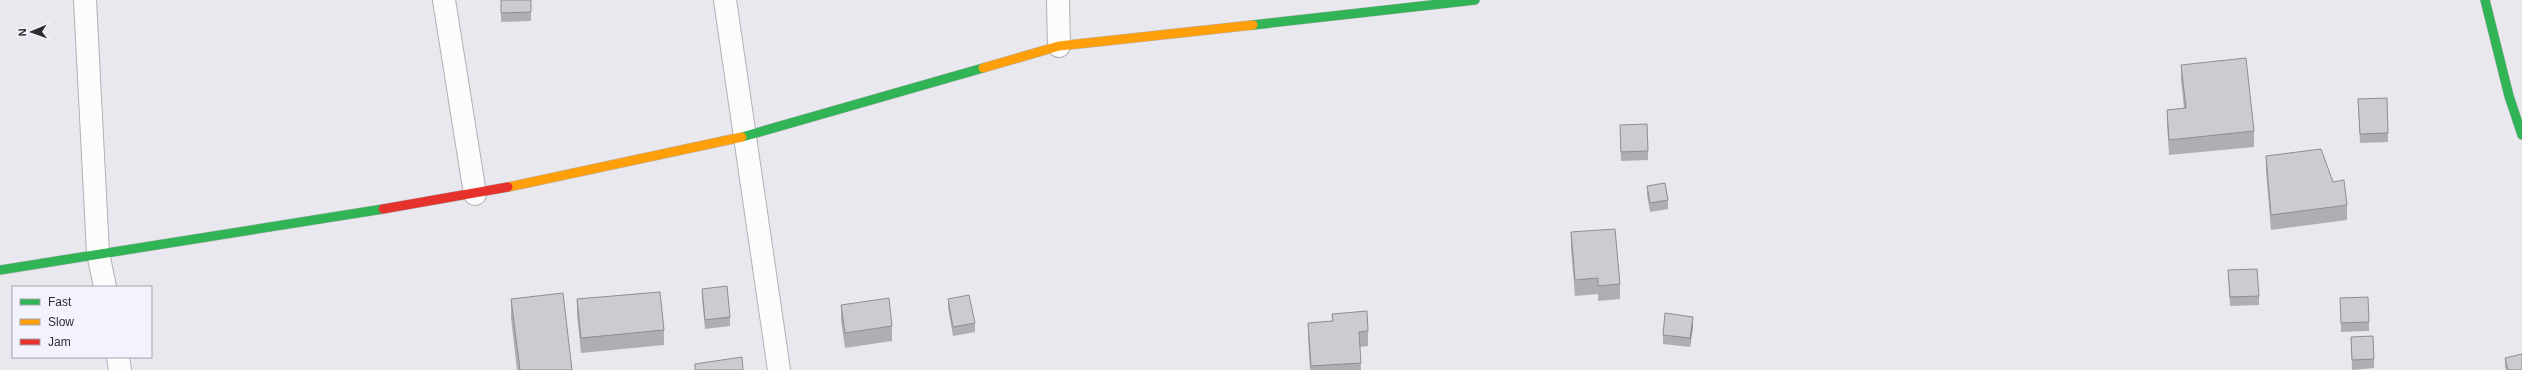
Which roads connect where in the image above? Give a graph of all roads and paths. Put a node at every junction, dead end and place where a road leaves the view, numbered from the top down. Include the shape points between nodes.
1 (85, 0) edge
2 (444, 0) edge
3 (725, 0) edge
4 (1058, 0) edge
5 (1475, 0) edge
6 (2485, 0) edge
7 (1059, 46) junction
8 (2522, 135) edge
9 (746, 136) junction
10 (474, 194) junction
11 (98, 252) junction
12 (0, 270) edge
13 (105, 286) edge
14 (118, 358) edge
15 (120, 370) edge
16 (779, 370) edge

1 - 11 street
2 - 10 street
3 - 9 street
4 - 7 street
5 - 7 street
6 - 8 street via 2509,96
7 - 9 street
9 - 10 street
9 - 16 street
10 - 11 street
11 - 12 street
11 - 13 street
14 - 15 street

